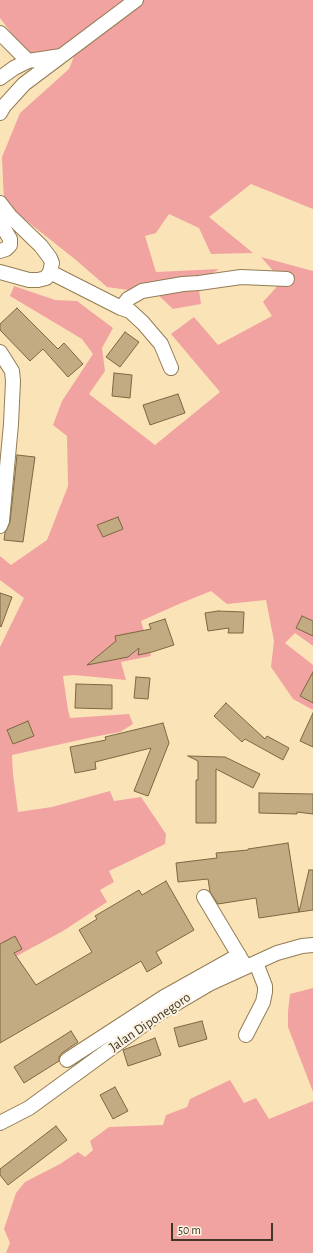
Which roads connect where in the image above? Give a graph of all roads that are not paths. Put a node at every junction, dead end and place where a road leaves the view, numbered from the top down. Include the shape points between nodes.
1 (136, 0) edge
2 (0, 33) edge
3 (64, 55) junction
4 (28, 61) junction
5 (0, 78) edge
6 (0, 113) edge
7 (0, 203) edge
8 (0, 222) edge
9 (0, 251) edge
10 (0, 272) edge
11 (50, 272) junction
12 (287, 279) dead end
13 (121, 308) junction
14 (0, 352) edge
15 (171, 368) dead end
16 (0, 526) edge
17 (204, 897) dead end
18 (313, 945) edge
19 (240, 955) junction
20 (251, 966) junction
21 (246, 1035) dead end
22 (67, 1060) dead end
23 (0, 1123) edge

1 - 3 street
2 - 4 street
3 - 4 street
3 - 6 street via 24,84
4 - 5 street
7 - 11 street via 50,258
8 - 9 street via 10,239 10,244
10 - 11 street via 38,280 46,278
11 - 13 street
12 - 13 street via 241,276 142,291 128,298
13 - 15 street via 130,311 143,323 160,344
14 - 16 street via 12,371 13,381
17 - 19 street
18 - 20 street, Jalan Diponegoro via 277,953
19 - 20 street
19 - 22 street via 164,997
20 - 21 street via 265,986 265,992 263,1002
20 - 23 street, Jalan Diponegoro via 209,984 158,1014 29,1108

